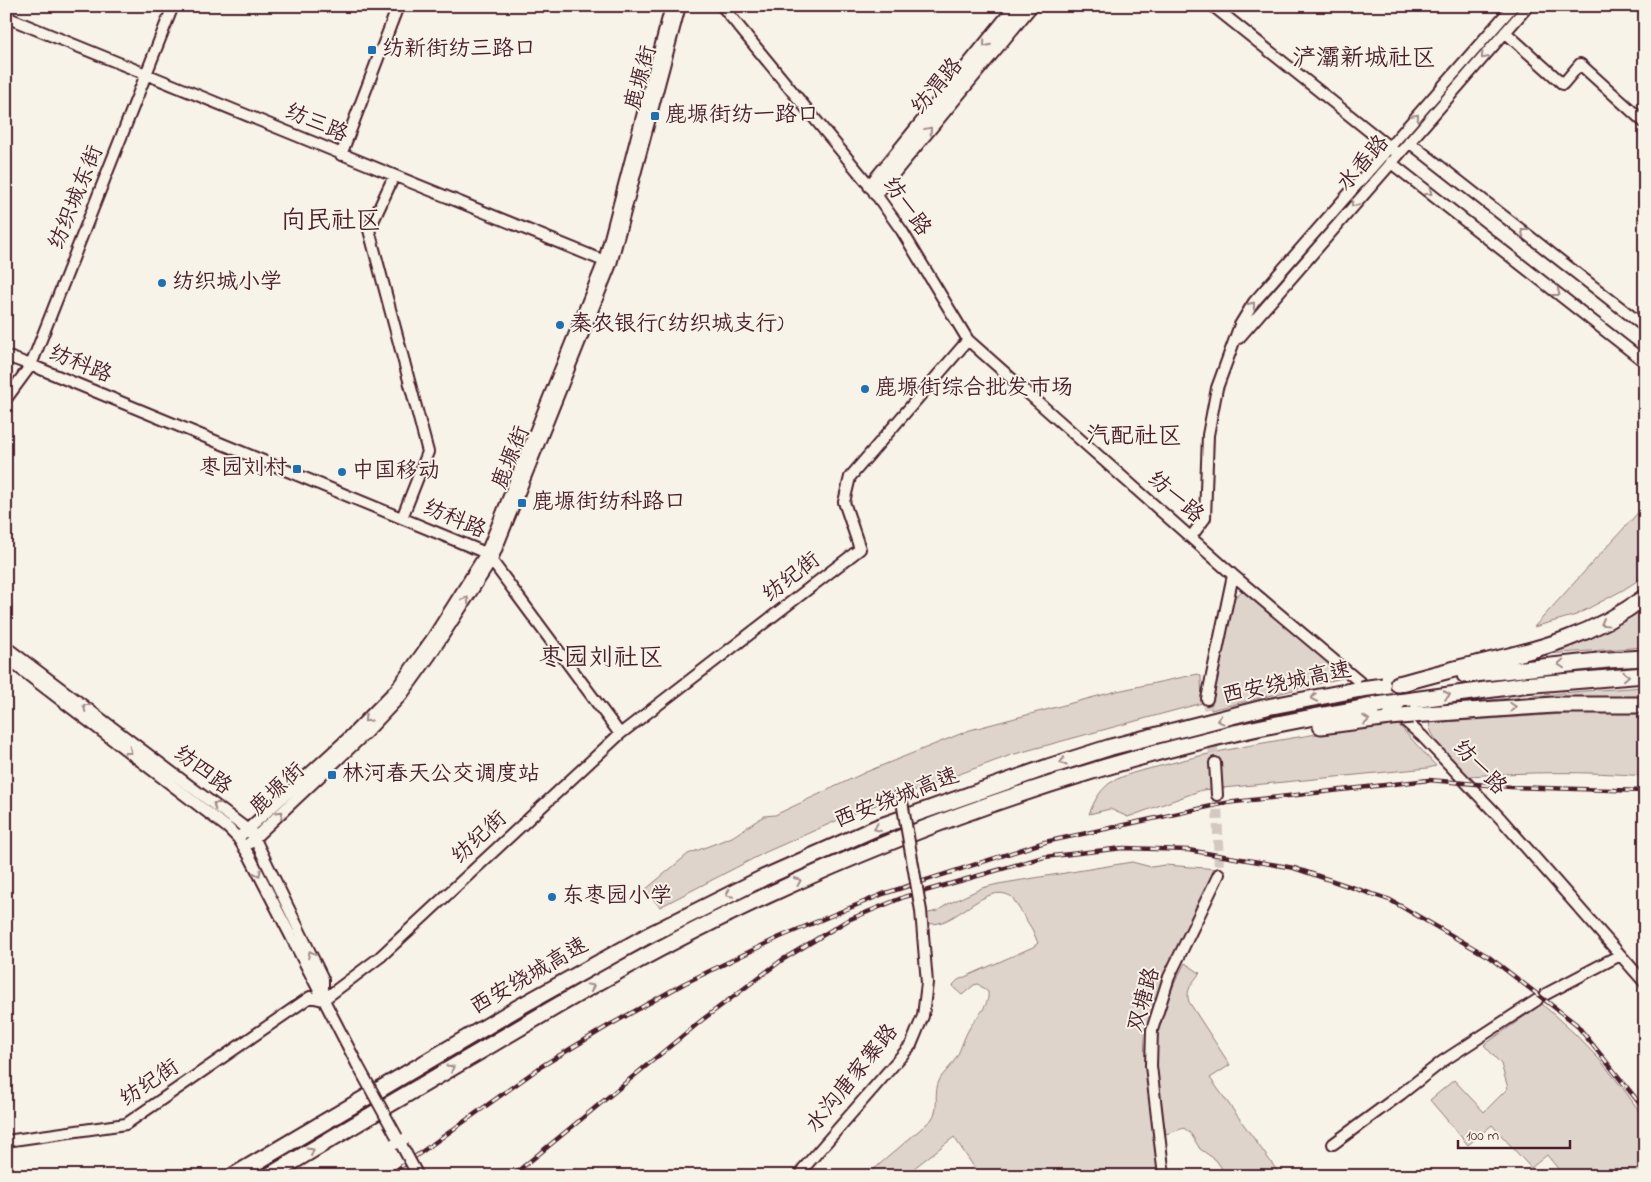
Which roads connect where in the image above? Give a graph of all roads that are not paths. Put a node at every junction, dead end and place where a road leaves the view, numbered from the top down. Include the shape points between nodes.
1 (173, 6) edge
2 (398, 6) edge
3 (671, 6) edge
4 (680, 6) edge
5 (722, 6) edge
6 (1016, 6) edge
7 (1031, 6) edge
8 (1214, 6) edge
9 (1513, 6) edge
10 (1528, 6) edge
11 (6, 17) edge
12 (1505, 32) junction
13 (146, 73) junction
14 (1645, 122) edge
15 (1409, 142) junction
16 (1394, 151) junction
17 (341, 155) junction
18 (1390, 162) junction
19 (394, 176) junction
20 (873, 190) junction
21 (607, 262) junction
22 (1645, 327) edge
23 (968, 340) junction
24 (1231, 349) junction
25 (6, 356) edge
26 (1645, 362) edge
27 (31, 365) junction
28 (6, 399) edge
29 (402, 518) junction
30 (1191, 537) junction
31 (489, 557) junction
32 (1233, 575) junction
33 (1645, 596) edge
34 (6, 647) edge
35 (6, 658) edge
36 (1645, 658) edge
37 (1645, 675) edge
38 (1391, 685) junction
39 (1207, 699) tunnel mouth
40 (1645, 705) edge
41 (620, 734) junction
42 (1213, 738) junction
43 (1214, 762) tunnel mouth
44 (900, 790) dead end
45 (1217, 795) tunnel mouth
46 (248, 828) junction
47 (238, 838) junction
48 (255, 838) junction
49 (244, 848) junction
50 (1219, 874) tunnel mouth
51 (1620, 955) junction
52 (1642, 977) edge
53 (323, 1000) junction
54 (6, 1141) edge
55 (1333, 1144) dead end
56 (233, 1176) edge
57 (269, 1176) edge
58 (418, 1176) edge
59 (802, 1176) edge
60 (1164, 1176) edge

1 - 13 street, 纺织城东街
2 - 17 street
3 - 21 street, 鹿塬街
4 - 21 street, 鹿塬街
5 - 20 street, 纺一路
6 -> 20 main road, 纺渭路
20 -> 7 main road, 纺渭路
8 - 16 street
16 -> 9 street, 水香路
10 - 12 street, 水香路
11 - 13 street, 纺三路
12 - 14 street via 1563,84 1580,64
12 -> 15 street, 水香路
13 - 17 street, 纺三路
13 - 27 street, 纺织城东街
15 - 16 street, 水香路
22 -> 15 street
16 - 18 street, 水香路
24 -> 16 street, 水香路 via 1249,308
17 - 19 street, 纺三路
18 -> 24 street, 水香路
18 -> 26 street
19 - 21 street, 纺三路
19 - 29 street via 369,230 428,452
20 - 23 street, 纺一路 via 902,231
21 - 31 street, 鹿塬街
23 - 30 street, 纺一路
23 - 41 street, 纺纪街 via 850,477 844,502 860,549
24 - 30 street, 水香路 via 1217,388 1210,424 1204,518
25 - 27 street, 纺科路
27 - 28 street, 纺织城东街
27 - 29 street, 纺科路
29 - 31 street, 纺科路
30 - 32 street, 纺一路
31 - 41 street, 纺科路
31 -> 46 street, 鹿塬街 via 396,689 347,739
48 -> 31 street, 鹿塬街 via 402,695 430,656
32 - 39 street
32 - 51 street, 纺一路 via 1422,736 1502,819
33 -> 38 highway via 1600,625 1564,641
46 -> 34 street, 纺四路
35 -> 47 street, 纺四路 via 177,787
36 -> 38 highway, 西安绕城高速 via 1523,668
42 -> 37 highway, 西安绕城高速, bridge via 1377,705 1523,685
38 -> 56 highway, 西安绕城高速, bridge via 1267,707 1111,747 878,827 763,878 632,944
42 -> 40 highway, bridge via 1412,715 1554,705
41 - 53 street, 纺纪街 via 380,957
57 -> 42 highway, 西安绕城高速 via 528,1022 766,895 891,841 995,803 1096,770
43 - 45 street
44 - 59 street, 水沟唐家寨路, bridge via 921,912 927,983 923,1016 911,1045 803,1169
46 - 47 street, 鹿塬街
46 - 48 street, 纺四路
47 - 49 street, 纺四路
48 - 49 street, 鹿塬街
53 -> 48 street, 纺四路 via 323,979
49 -> 53 street, 纺四路
50 - 60 street, 双塘路 via 1169,978 1152,1030 1151,1066
51 - 52 street, 纺一路
51 - 55 street via 1542,997 1443,1061
53 - 54 street, 纺纪街 via 310,997 126,1124
53 - 58 street, 纺四路, bridge

